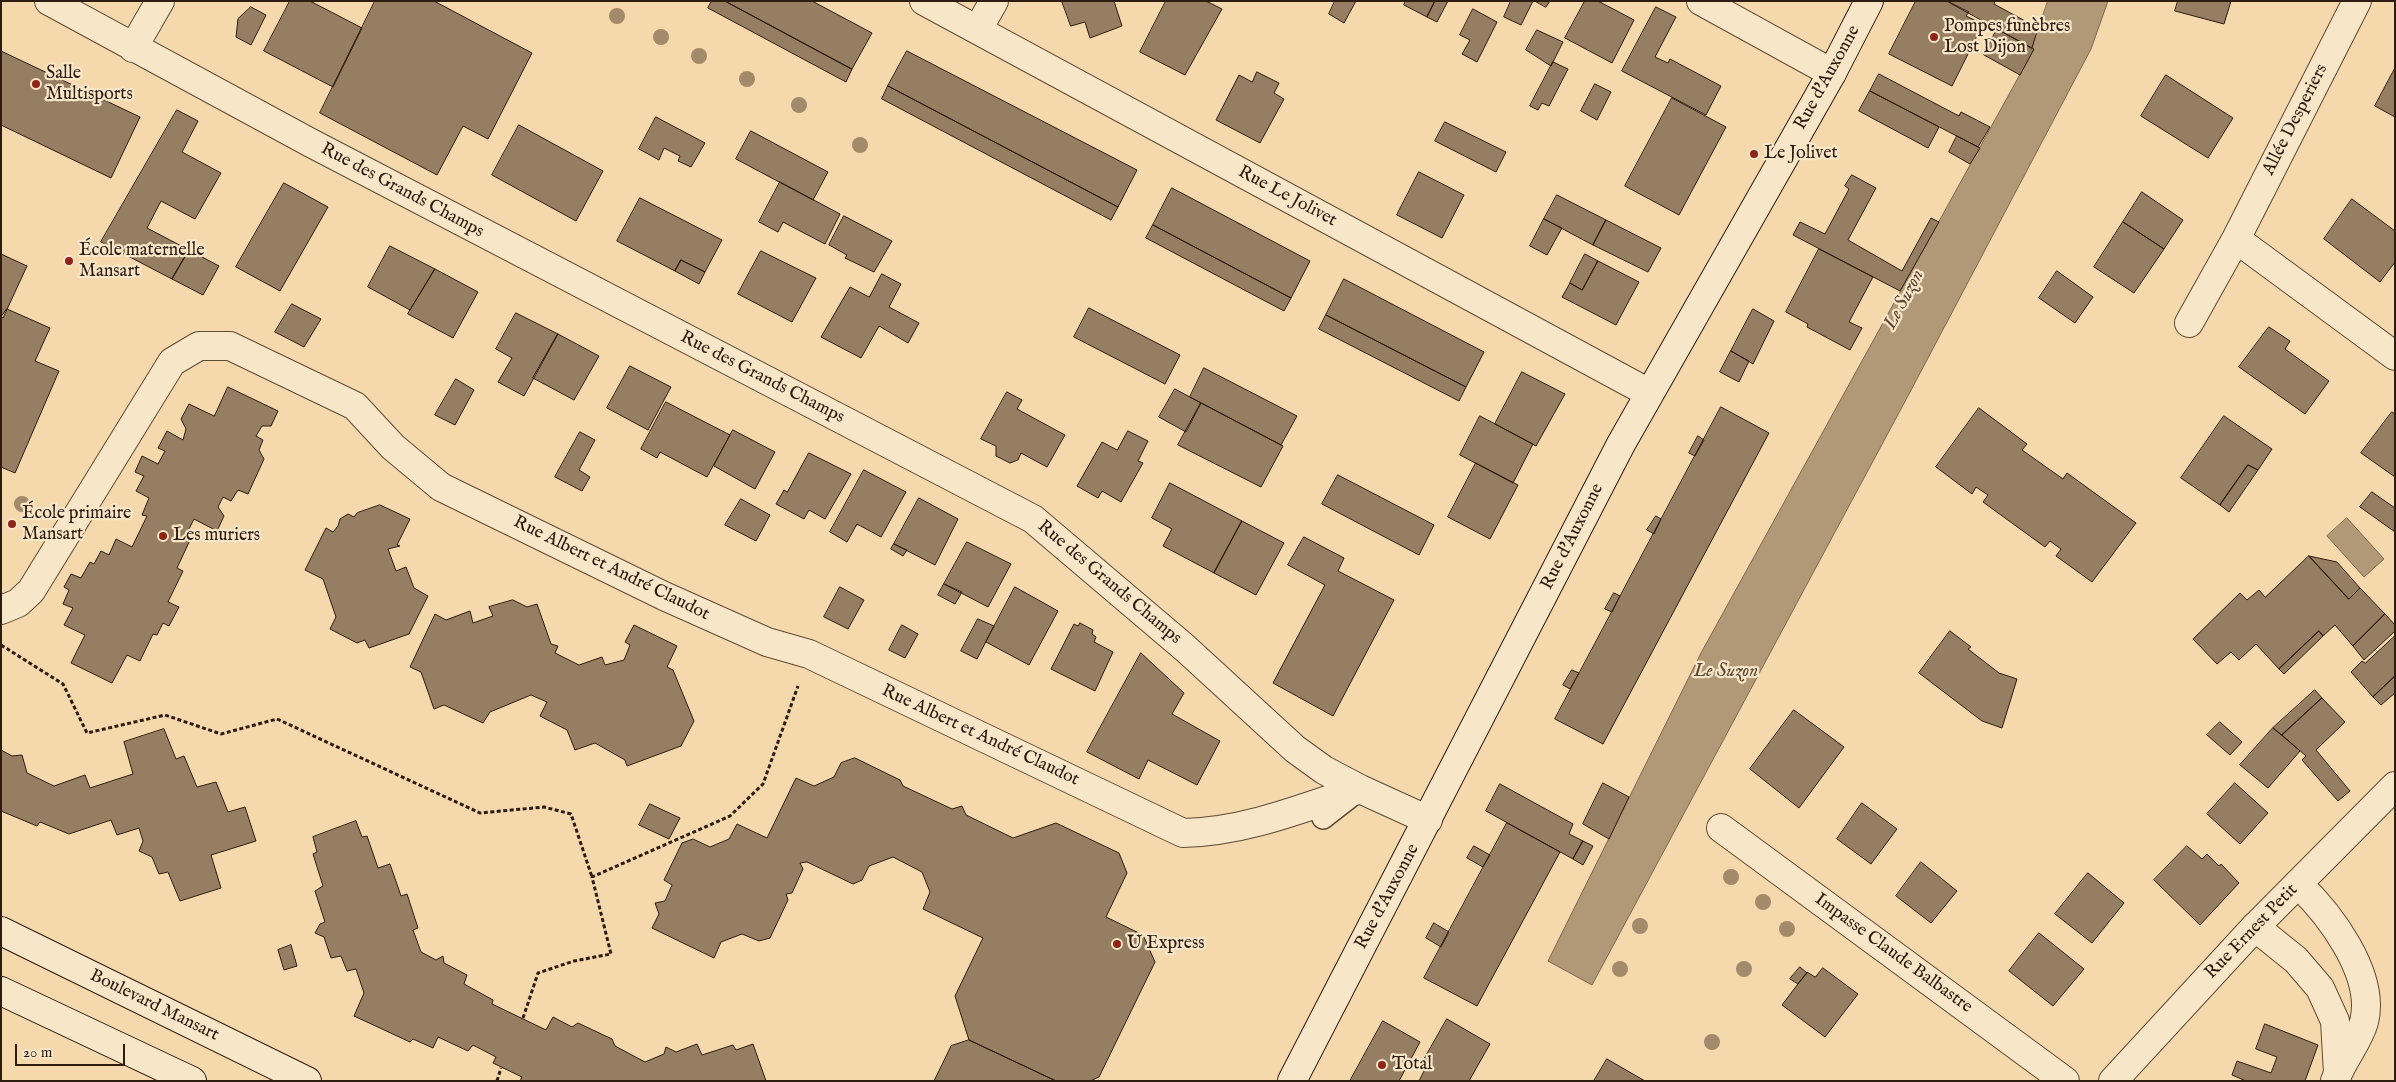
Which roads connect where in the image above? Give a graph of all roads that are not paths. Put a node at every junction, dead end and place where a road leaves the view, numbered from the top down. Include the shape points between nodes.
1 (49, 1) edge
2 (160, 1) edge
3 (924, 1) edge
4 (994, 1) edge
5 (1700, 1) edge
6 (1869, 1) edge
7 (2357, 1) edge
8 (978, 29) junction
9 (133, 48) junction
10 (1832, 72) junction
11 (2236, 239) junction
12 (2189, 323) dead end
13 (2395, 356) edge
14 (1649, 393) junction
15 (1, 610) edge
16 (2395, 786) edge
17 (1360, 789) junction
18 (1323, 818) dead end
19 (1428, 820) junction
20 (1721, 828) dead end
21 (2298, 884) junction
22 (2255, 927) junction
23 (1, 931) edge
24 (1, 991) edge
25 (2337, 1077) edge
26 (192, 1081) edge
27 (307, 1081) edge
28 (1292, 1081) edge
29 (2065, 1081) edge
30 (2113, 1081) edge

1 - 9 street, Rue des Grands Champs
2 - 9 street
3 - 8 street, Rue Le Jolivet
4 - 8 street
5 - 10 street
6 - 10 street, Rue d'Auxonne
7 - 11 street, Allée Desperiers
8 - 14 street, Rue Le Jolivet
9 - 17 street, Rue des Grands Champs via 1033,519 1185,648 1295,749 1324,770
10 - 14 street, Rue d'Auxonne
11 - 12 street, Allée Desperiers
11 - 13 street
14 - 19 street, Rue d'Auxonne
15 - 17 street, Rue Albert et André Claudot via 18,603 30,591 172,362 199,346 230,346 355,406 392,447 441,487 664,596 767,642 808,654 1183,833 1210,832 1282,815
16 - 21 street, Rue Ernest Petit
17 - 18 lane
17 - 19 street, Rue des Grands Champs
19 - 28 street, Rue d'Auxonne
20 - 29 street, Impasse Claude Balbastre
21 - 22 street, Rue Ernest Petit
21 - 25 street via 2334,924 2356,964 2365,990 2364,1020
22 - 25 street via 2296,960 2320,988 2335,1021
22 - 30 street, Rue Ernest Petit
23 - 27 street, Boulevard Mansart
24 - 26 street

